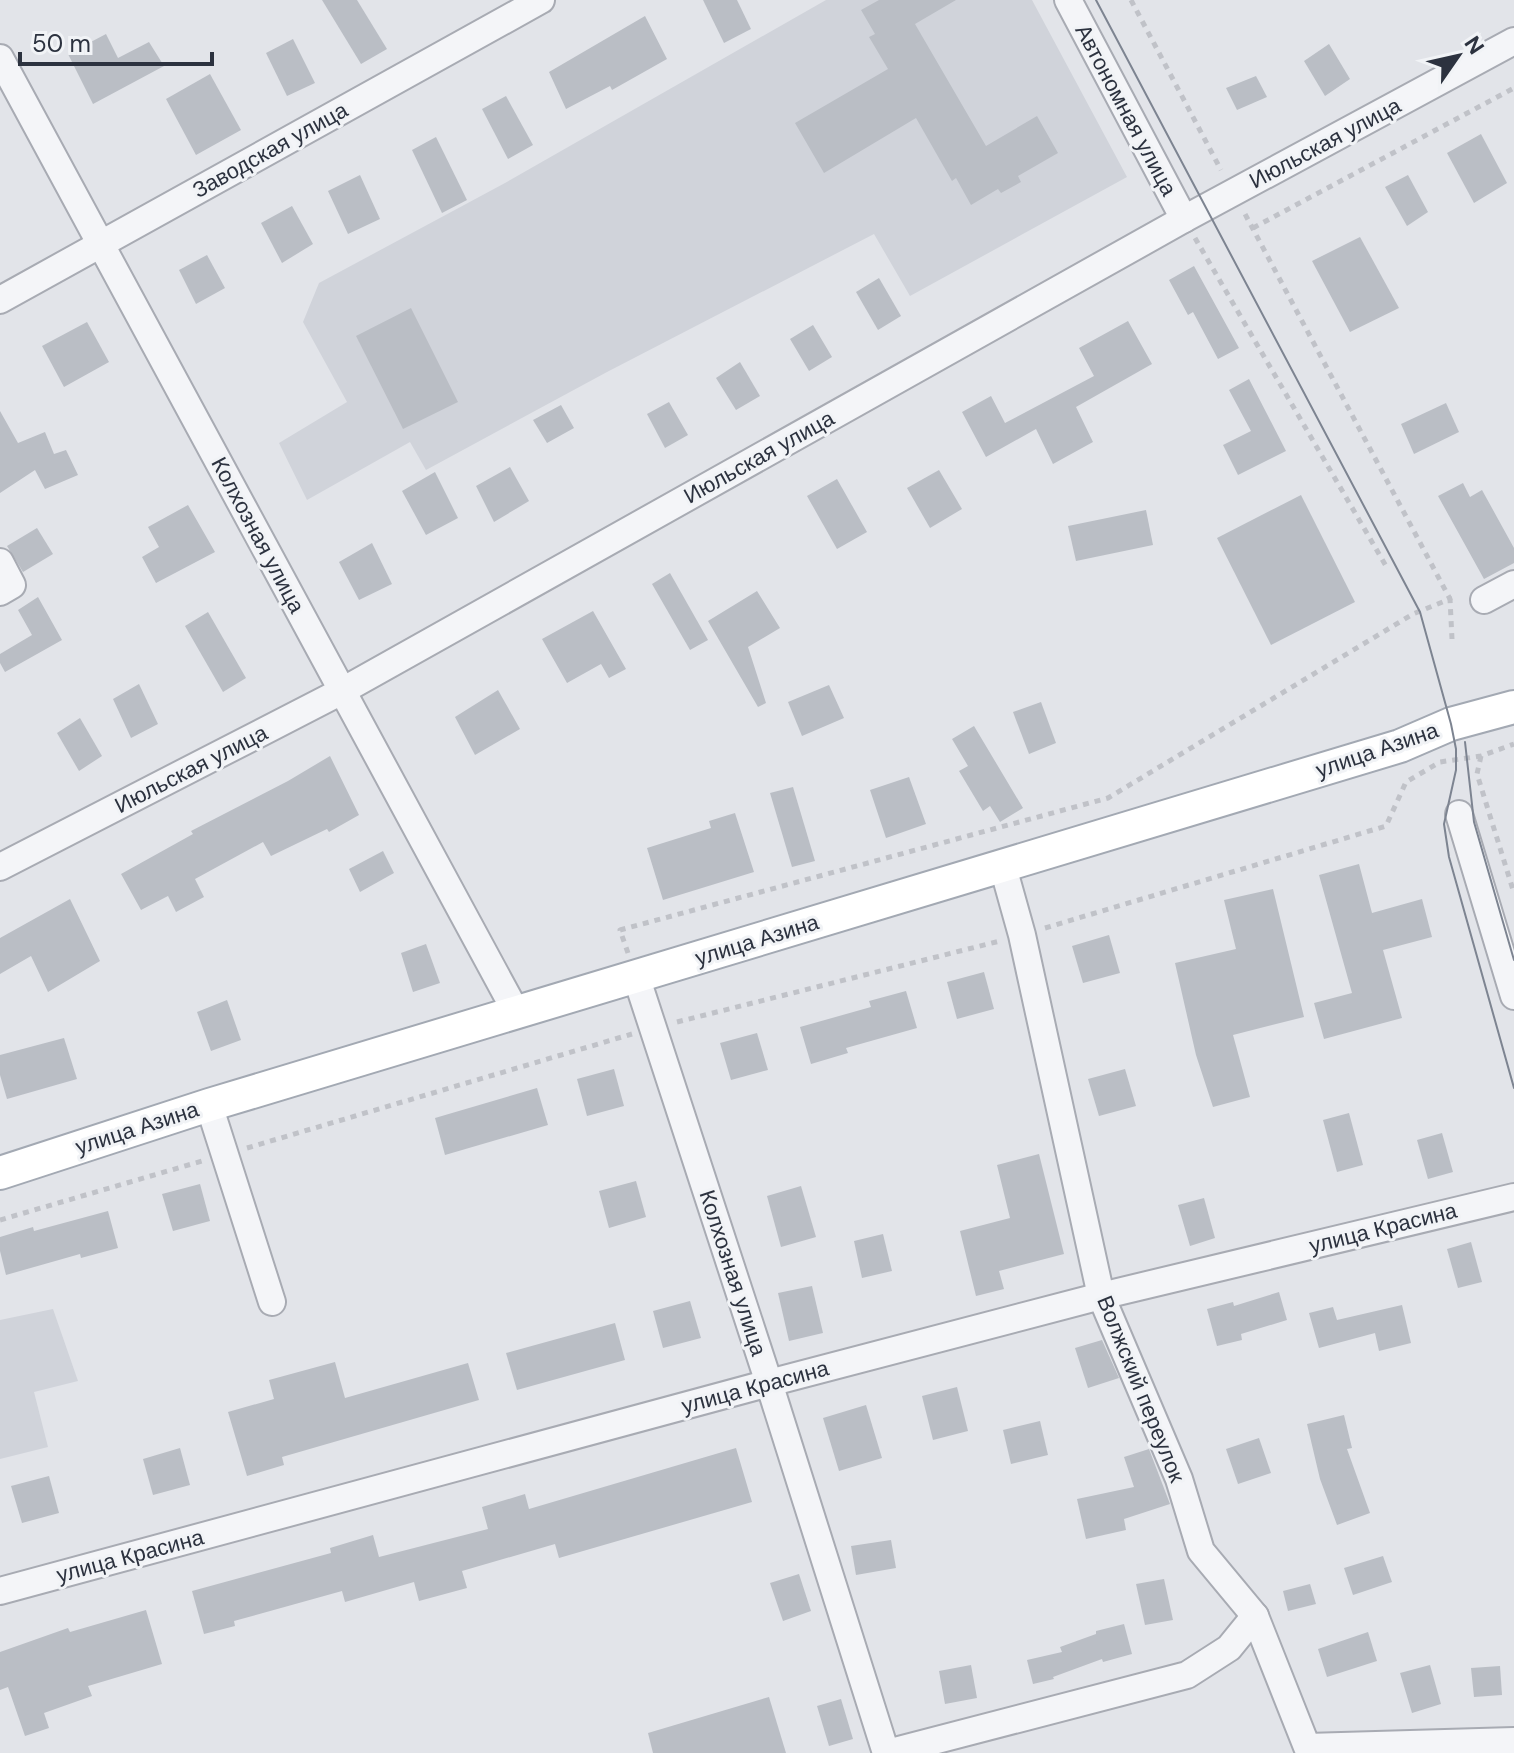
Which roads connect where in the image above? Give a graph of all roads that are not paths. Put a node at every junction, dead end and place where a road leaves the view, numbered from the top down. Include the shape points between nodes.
1 (541, 0) edge
2 (1068, 0) edge
3 (1514, 41) edge
4 (0, 58) edge
5 (1184, 219) junction
6 (101, 244) junction
7 (0, 300) edge
8 (0, 562) edge
9 (1514, 584) edge
10 (0, 592) edge
11 (1484, 600) dead end
12 (342, 691) junction
13 (1514, 707) edge
14 (1459, 814) dead end
15 (0, 867) edge
16 (1003, 867) junction
17 (636, 976) junction
18 (1514, 996) edge
19 (516, 1012) junction
20 (209, 1105) junction
21 (0, 1173) edge
22 (1514, 1197) edge
23 (1101, 1296) junction
24 (272, 1302) dead end
25 (769, 1383) junction
26 (0, 1591) edge
27 (1255, 1616) junction
28 (1514, 1741) edge
29 (887, 1753) edge

1 - 6 street, Заводская улица
2 - 5 street, Автономная улица
3 - 5 street, Июльская улица
4 - 6 street, Колхозная улица
5 - 12 street, Июльская улица
6 - 7 street, Заводская улица
6 - 12 street, Колхозная улица
8 - 10 street via 12,585
9 - 11 street
12 - 15 street, Июльская улица
12 - 19 street, Колхозная улица
13 - 16 main road, улица Азина
14 - 18 street
16 - 17 main road, улица Азина
16 - 23 street, Волжский переулок
17 - 19 main road, улица Азина
17 - 25 street, Колхозная улица
19 - 20 main road, улица Азина
20 - 21 main road, улица Азина
20 - 24 street
22 - 23 street, улица Красина
23 - 25 street, улица Красина
23 - 27 street, Волжский переулок via 1179,1479 1201,1551
25 - 26 street, улица Красина
25 - 29 street, Колхозная улица
27 - 28 street, Волжский переулок via 1307,1747
27 - 29 street via 1229,1648 1187,1675

